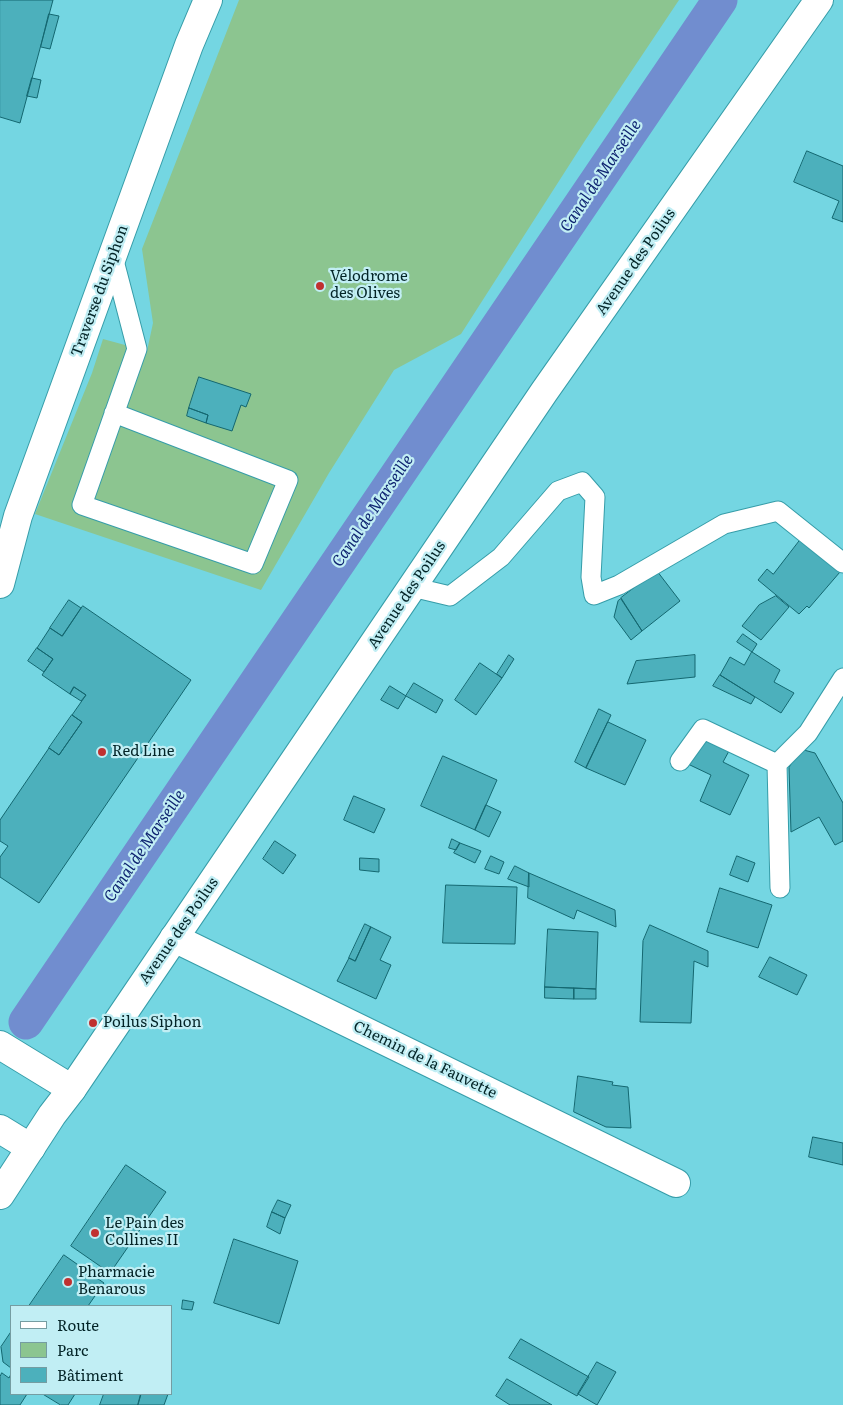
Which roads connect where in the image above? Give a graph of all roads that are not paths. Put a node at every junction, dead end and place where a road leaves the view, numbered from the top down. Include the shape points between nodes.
1 (208, 0) edge
2 (819, 0) edge
3 (112, 257) junction
4 (114, 413) junction
5 (843, 563) edge
6 (0, 584) edge
7 (412, 587) junction
8 (843, 678) edge
9 (680, 761) dead end
10 (777, 764) junction
11 (780, 888) dead end
12 (174, 938) junction
13 (0, 1045) edge
14 (72, 1089) junction
15 (0, 1129) edge
16 (31, 1148) junction
17 (676, 1182) dead end
18 (0, 1195) edge

1 - 3 main road, Traverse du Siphon
2 - 7 main road, Avenue des Poilus via 544,392
3 - 4 lane via 138,349
3 - 6 main road, Traverse du Siphon via 18,516
4 - 4 lane via 82,505 253,564 288,480
5 - 7 lane via 778,511 724,524 619,585 594,595 591,578 595,497 582,482 558,491 501,557 450,596
7 - 12 main road, Avenue des Poilus
8 - 10 lane via 808,733
9 - 10 lane via 703,729
10 - 11 lane
12 - 14 main road, Avenue des Poilus
12 - 17 main road, Chemin de la Fauvette
13 - 14 main road
14 - 16 main road, Avenue des Poilus
15 - 16 main road
16 - 18 main road, Avenue des Poilus

